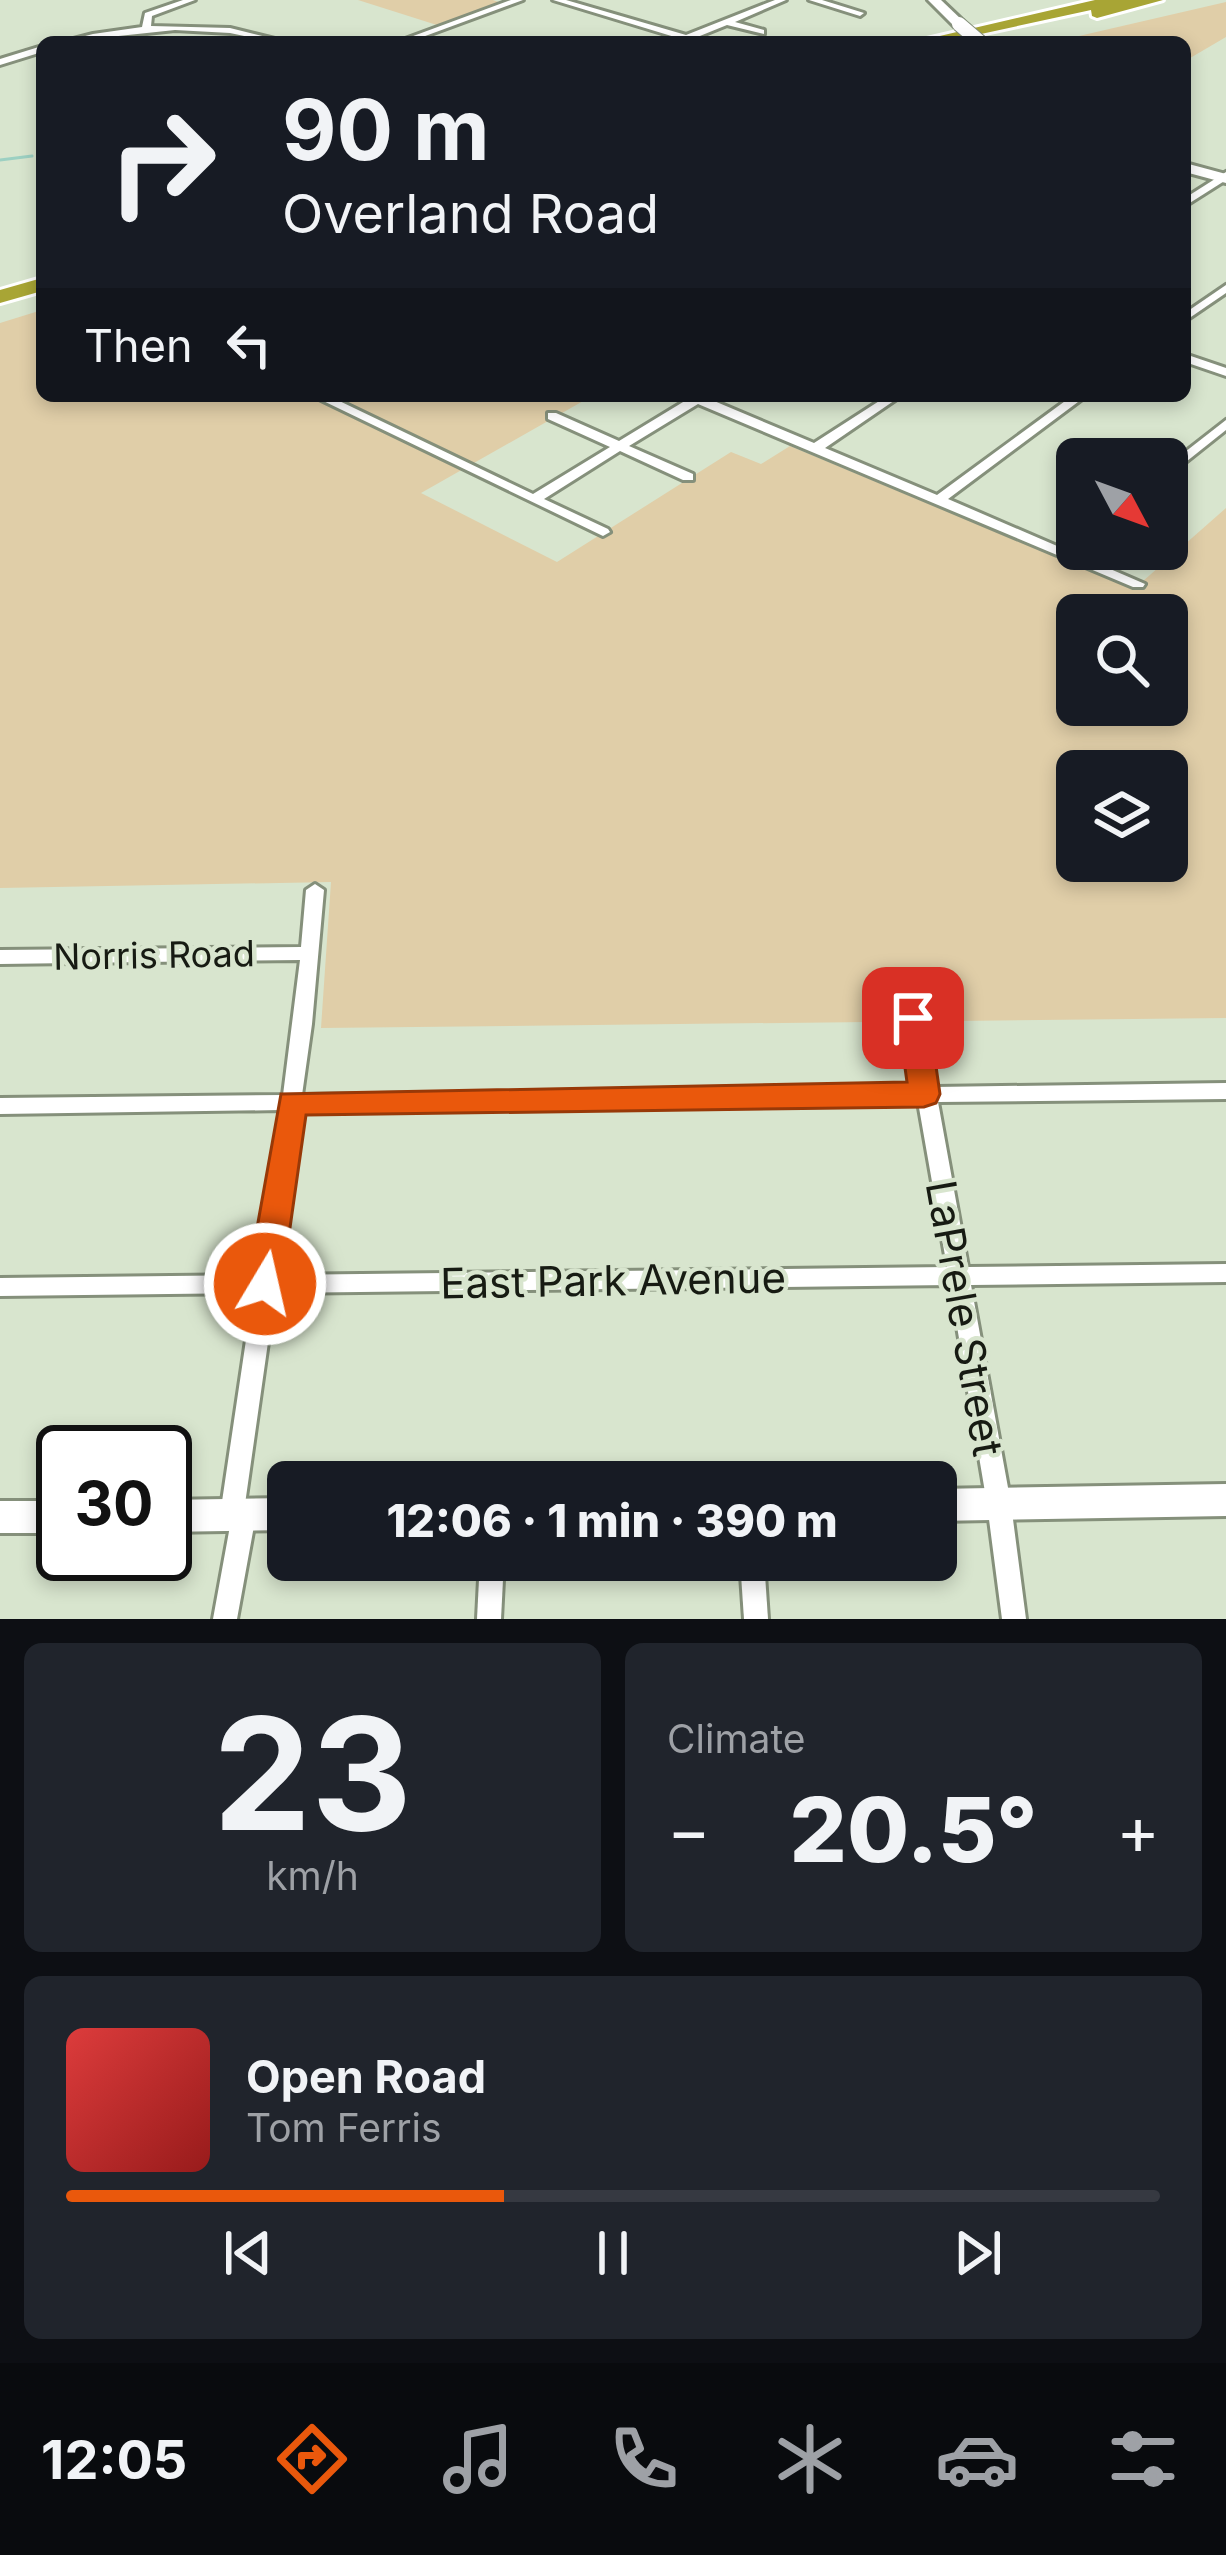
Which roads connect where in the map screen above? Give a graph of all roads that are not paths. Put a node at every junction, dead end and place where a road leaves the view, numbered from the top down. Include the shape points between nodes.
1 (191, 0) edge
2 (519, 0) edge
3 (557, 0) edge
4 (782, 0) edge
5 (813, 0) edge
6 (934, 0) edge
7 (1116, 0) edge
8 (1155, 0) edge
9 (860, 14) dead end
10 (726, 22) junction
11 (146, 29) junction
12 (761, 32) dead end
13 (103, 36) edge
14 (254, 36) edge
15 (418, 36) edge
16 (669, 36) edge
17 (691, 36) edge
18 (950, 36) edge
19 (973, 36) edge
20 (990, 36) edge
21 (36, 51) edge
22 (0, 62) edge
23 (1191, 169) edge
24 (1225, 178) edge
25 (1191, 198) edge
26 (36, 272) edge
27 (0, 284) edge
28 (36, 286) edge
29 (1226, 288) edge
30 (0, 297) edge
31 (1191, 314) edge
32 (1191, 360) edge
33 (1226, 372) edge
34 (332, 402) edge
35 (690, 402) edge
36 (710, 402) edge
37 (886, 402) edge
38 (1072, 402) edge
39 (552, 416) dead end
40 (1226, 424) edge
41 (620, 446) junction
42 (816, 448) junction
43 (1188, 456) edge
44 (688, 477) dead end
45 (534, 499) junction
46 (939, 500) junction
47 (603, 532) dead end
48 (1056, 545) edge
49 (1110, 570) edge
50 (1138, 584) dead end
51 (315, 890) dead end
52 (309, 953) junction
53 (0, 957) edge
54 (913, 1018) dead end
55 (1226, 1091) edge
56 (924, 1094) junction
57 (292, 1102) junction
58 (0, 1106) edge
59 (1226, 1273) edge
60 (956, 1275) junction
61 (265, 1284) junction
62 (0, 1287) edge
63 (1226, 1500) edge
64 (999, 1504) junction
65 (957, 1505) edge
66 (267, 1514) edge
67 (238, 1515) junction
68 (192, 1516) edge
69 (0, 1517) edge
70 (36, 1517) edge
71 (491, 1581) edge
72 (753, 1581) edge
73 (225, 1619) edge
74 (489, 1619) edge
75 (756, 1619) edge
76 (1014, 1619) edge

1 - 11 street via 148,15
2 - 15 street
3 - 16 street
4 - 10 street
5 - 9 street
6 - 19 street, bridge
7 - 18 highway
8 - 20 highway
10 - 12 street
10 - 17 street
11 - 13 street
11 - 14 street
21 - 22 street
23 - 24 street
24 - 25 street
26 - 27 highway
28 - 30 highway
29 - 31 street
32 - 33 street
34 - 45 street
35 - 41 street
36 - 42 street
37 - 42 street
38 - 46 street
39 - 41 street
40 - 43 street
41 - 44 street
41 - 45 street
42 - 46 street
45 - 47 street
46 - 48 street
49 - 50 street
51 - 52 street
52 - 53 street, Norris Road
52 - 57 street
54 - 56 street, LaPrele Street
55 - 56 street
56 - 57 street
56 - 60 street, LaPrele Street
57 - 58 street
57 - 61 street
59 - 60 street, East Park Avenue
60 - 61 street, East Park Avenue
60 - 64 street, LaPrele Street
61 - 62 street, East Park Avenue
61 - 67 street
63 - 64 street
64 - 65 street
64 - 76 street, LaPrele Street
66 - 67 street
67 - 68 street
67 - 73 street
69 - 70 street
71 - 74 street
72 - 75 street

